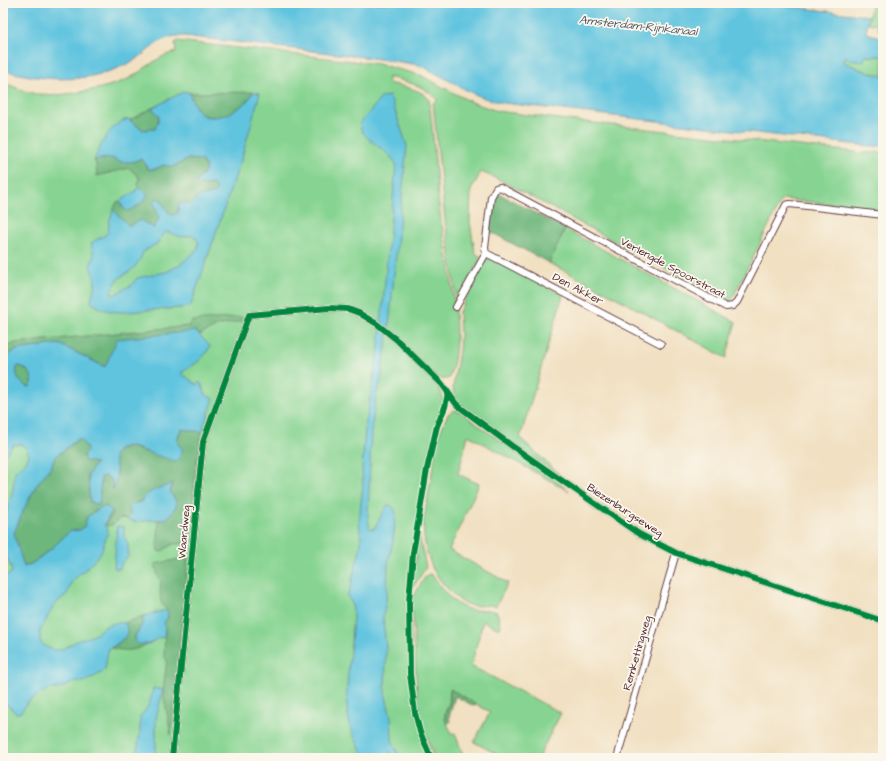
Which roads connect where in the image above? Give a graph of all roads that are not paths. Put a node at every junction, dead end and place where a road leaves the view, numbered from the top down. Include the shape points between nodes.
1 (883, 216) edge
2 (486, 253) junction
3 (456, 307) dead end
4 (249, 315) joint
5 (661, 344) dead end
6 (676, 553) junction
7 (883, 621) edge
8 (172, 758) edge
9 (617, 758) edge

1 - 2 street, Verlengde Spoorstraat via 786,205 737,302 726,307 503,188 496,188 490,197
2 - 3 street
2 - 5 street, Den Akker
4 - 6 street, Biezenburgseweg via 329,308 359,313 391,335 442,384 458,405 512,446 639,534
4 - 8 street, Waardweg via 203,442
6 - 7 street, Biezenburgseweg
6 - 9 street, Remkettingweg

